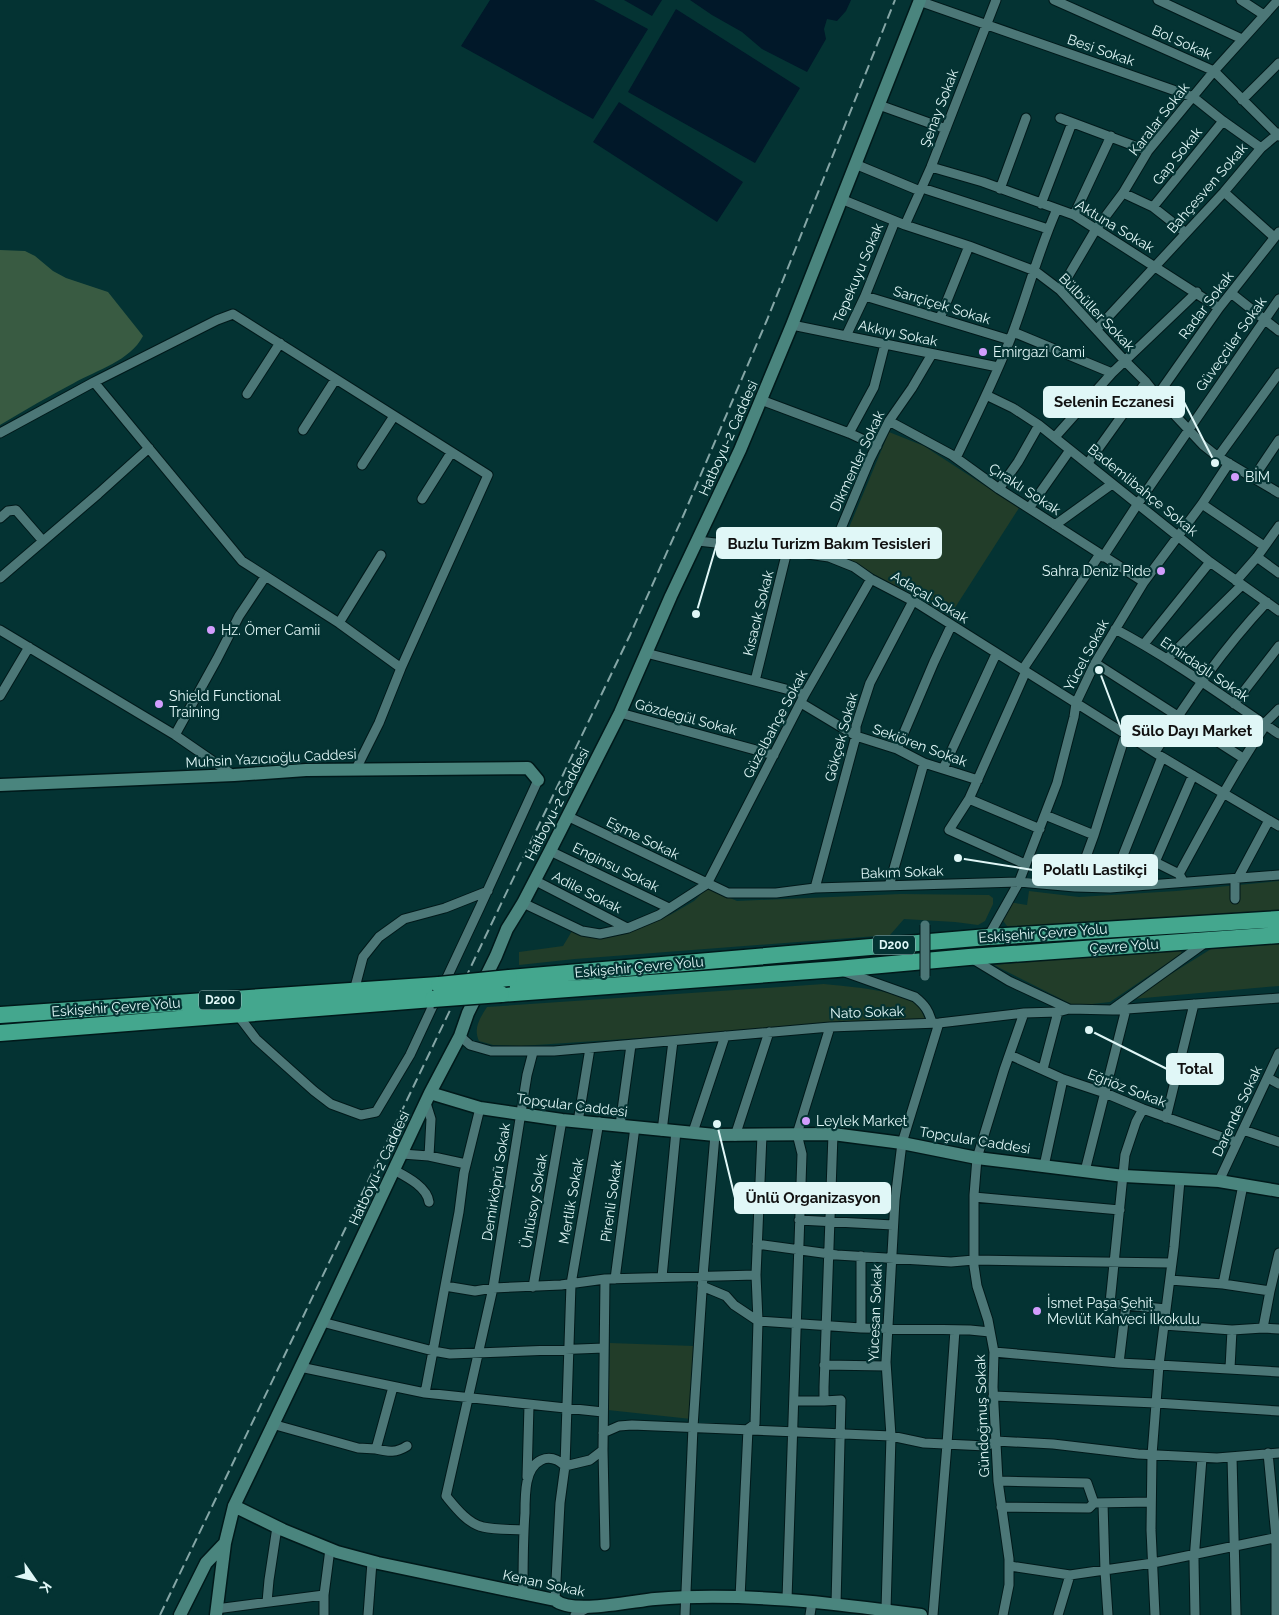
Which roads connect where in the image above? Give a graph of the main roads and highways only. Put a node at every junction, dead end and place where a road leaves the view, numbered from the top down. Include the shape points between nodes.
1 (1279, 919) edge
2 (1279, 935) edge
3 (969, 957) joint
4 (436, 992) junction
5 (0, 1015) edge
6 (0, 1033) edge

1 - 4 highway, Eskişehir Çevre Yolu / D200, bridge via 988,937 509,978
2 - 3 highway, Çevre Yolu / D200
3 - 4 highway, Eskişehir Çevre Yolu / D200, bridge via 501,994
4 - 5 highway, Eskişehir Çevre Yolu / D200 via 354,991
4 - 6 highway, Eskişehir Çevre Yolu / D200 via 237,1014

